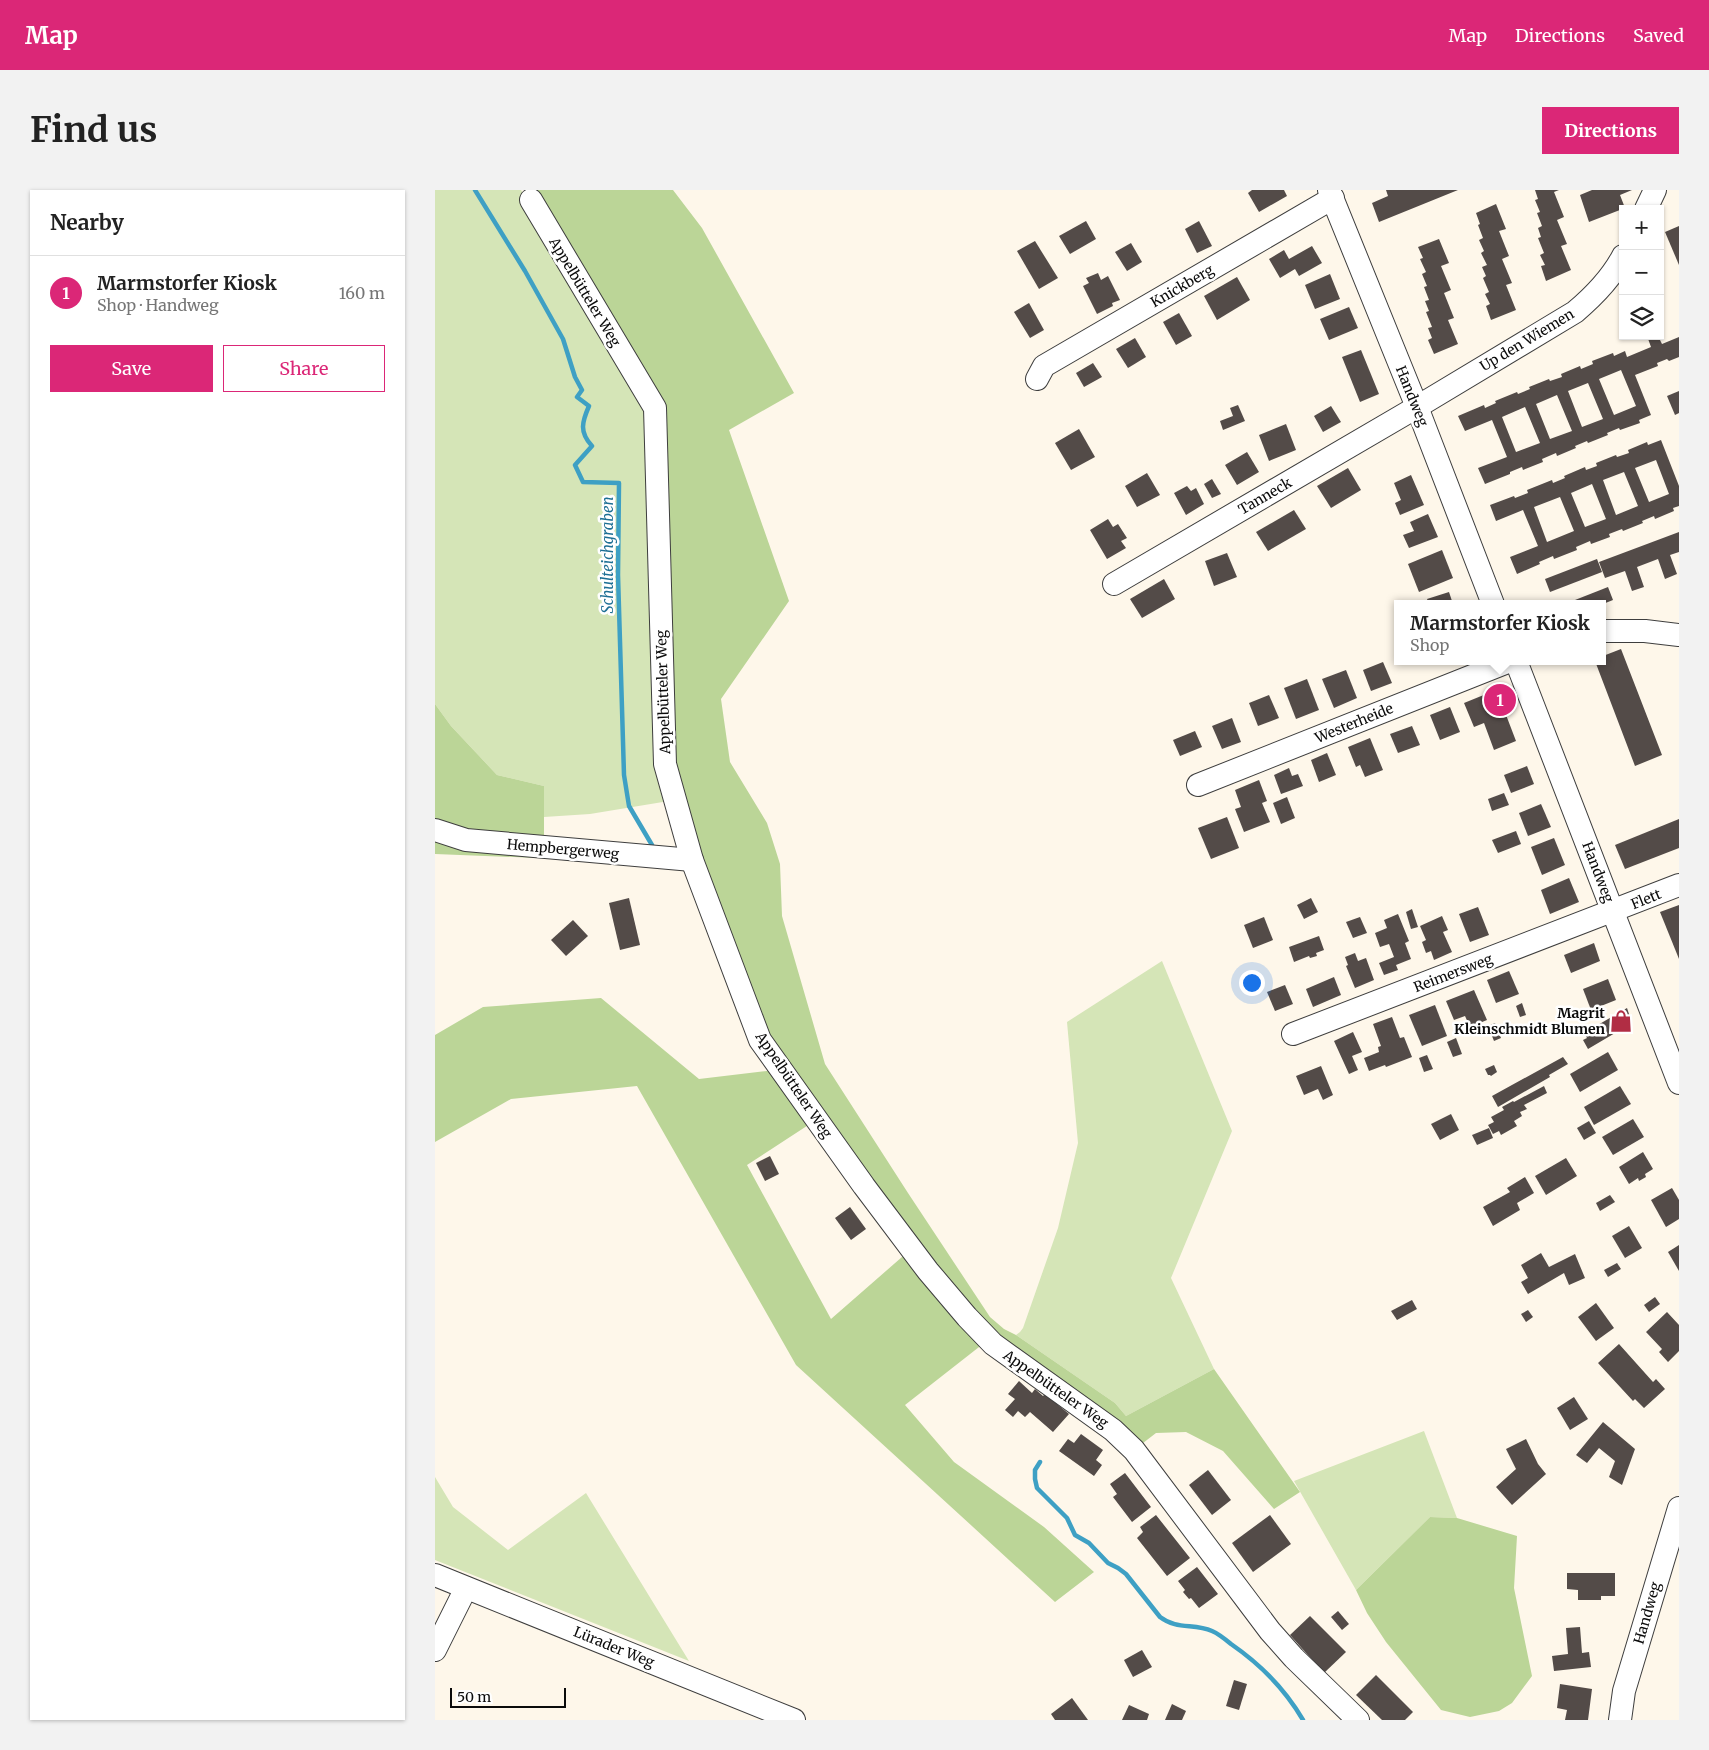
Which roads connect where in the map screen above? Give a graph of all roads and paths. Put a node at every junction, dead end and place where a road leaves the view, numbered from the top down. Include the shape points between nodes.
1 (1655, 190) edge
2 (1331, 194) edge
3 (531, 200) dead end
4 (1648, 205) edge
5 (1619, 264) edge
6 (1037, 379) dead end
7 (1417, 407) junction
8 (1114, 584) dead end
9 (1491, 600) edge
10 (1606, 632) edge
11 (1679, 635) edge
12 (1501, 665) edge
13 (1518, 665) edge
14 (1198, 785) dead end
15 (435, 830) edge
16 (692, 860) junction
17 (1679, 885) edge
18 (1614, 912) junction
19 (1293, 1034) dead end
20 (1679, 1083) edge
21 (1679, 1508) edge
22 (435, 1575) edge
23 (466, 1588) junction
24 (435, 1650) edge
25 (794, 1720) edge
26 (1358, 1720) edge
27 (1620, 1720) edge

1 - 4 street
2 - 6 street, Knickberg via 1045,366
2 - 7 street, Handweg
3 - 16 street, Appelbütteler Weg via 655,408 665,764
5 - 7 street, Up den Wiemen via 1597,293 1575,312
7 - 8 street, Tanneck
7 - 9 street, Handweg
10 - 11 street via 1645,631
12 - 14 street, Westerheide
13 - 18 street, Handweg
15 - 16 street, Hempbergerweg via 466,840
16 - 26 street, Appelbütteler Weg via 760,1040 928,1271 993,1344 1113,1430 1134,1450 1270,1631
17 - 18 street, Flett
18 - 19 street, Reimersweg
18 - 20 street, Handweg
21 - 27 street, Handweg via 1624,1691
22 - 23 street, Lürader Weg
23 - 24 street
23 - 25 street, Lürader Weg

